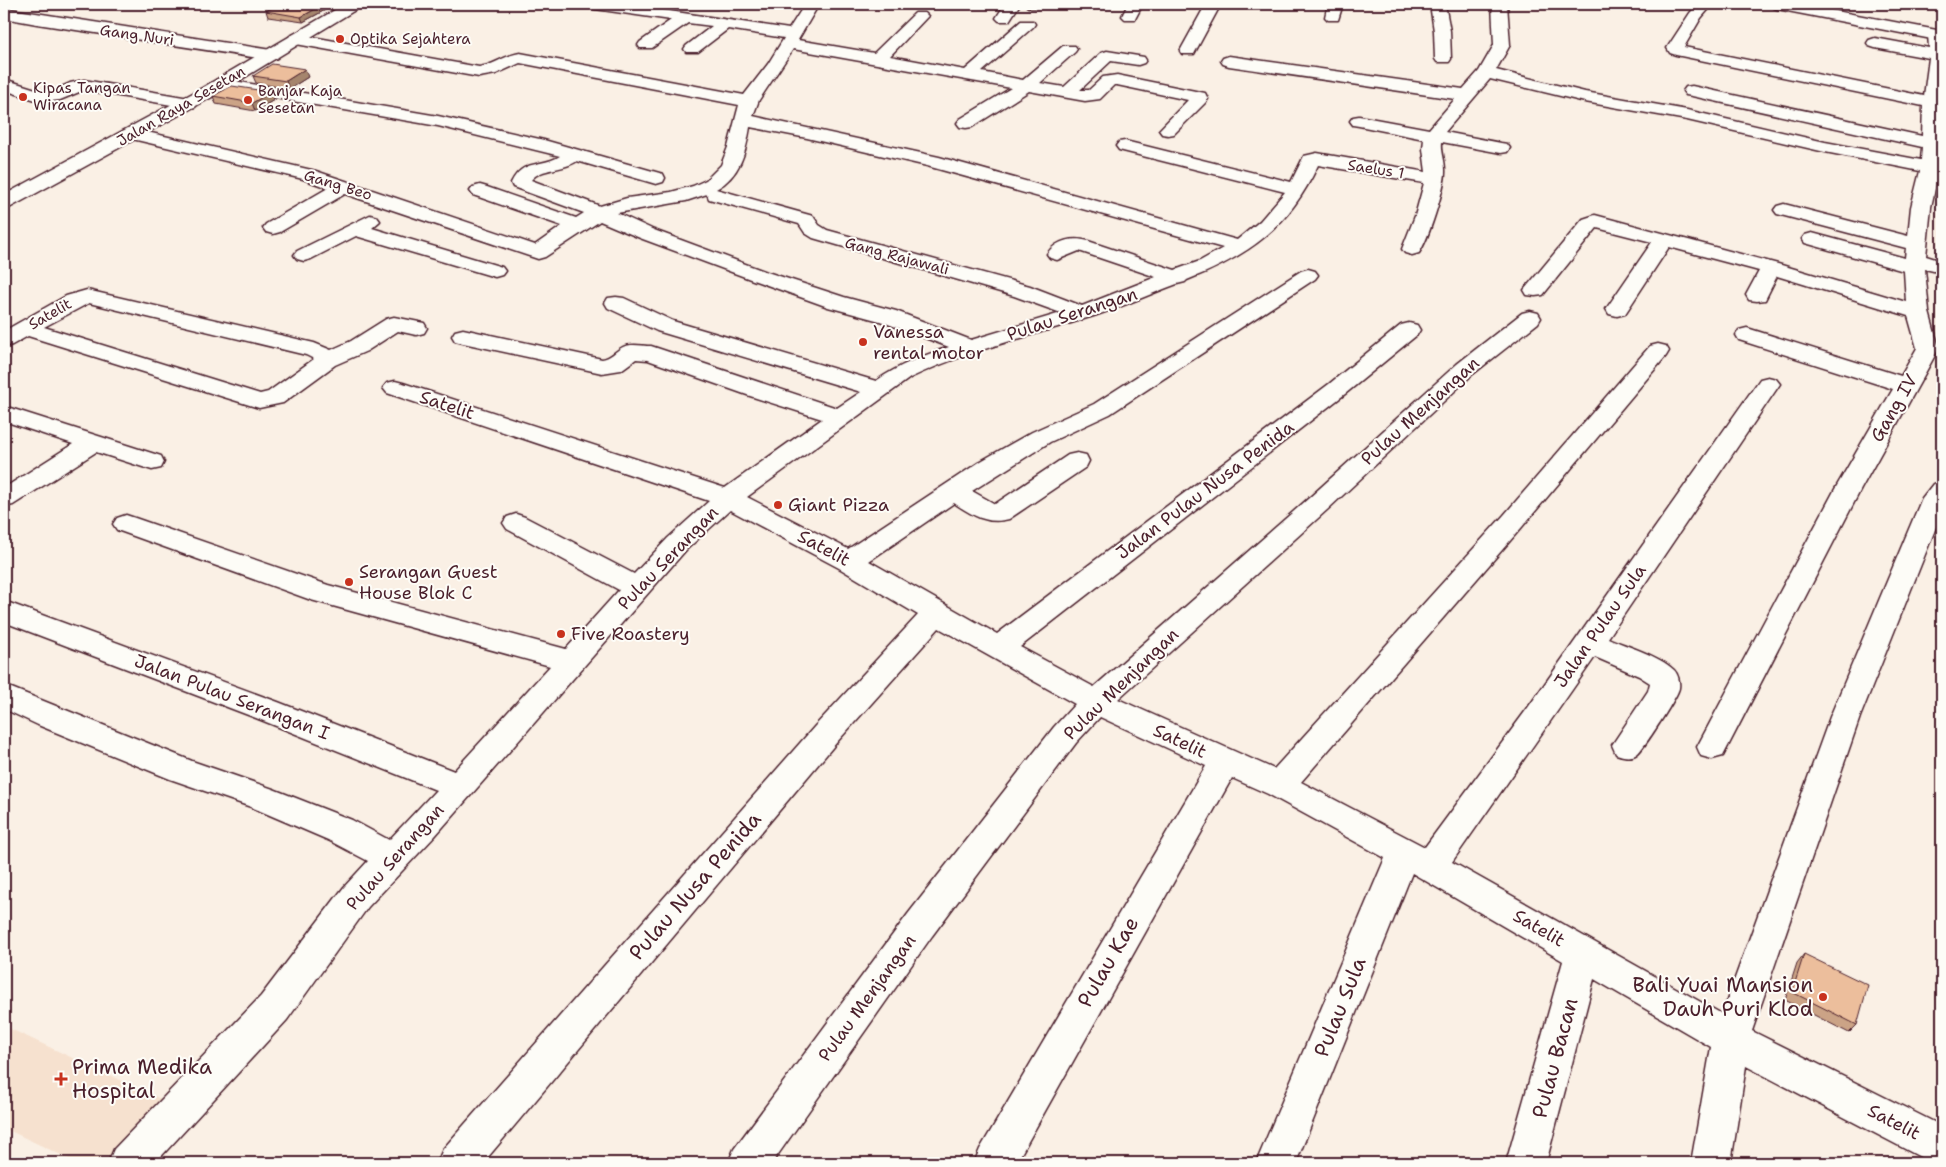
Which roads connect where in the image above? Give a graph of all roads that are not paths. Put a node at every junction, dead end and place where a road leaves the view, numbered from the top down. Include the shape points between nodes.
1 (330, 4) edge
2 (595, 4) edge
3 (811, 4) edge
4 (1012, 4) edge
5 (1033, 4) edge
6 (1038, 4) edge
7 (1213, 4) edge
8 (1437, 4) edge
9 (1500, 4) edge
10 (1706, 4) edge
11 (1777, 4) edge
12 (353, 5) edge
13 (4, 13) edge
14 (920, 16) dead end
15 (685, 18) junction
16 (1004, 18) dead end
17 (725, 24) junction
18 (1027, 24) dead end
19 (296, 39) junction
20 (791, 39) junction
21 (1939, 42) edge
22 (1875, 43) dead end
23 (646, 45) dead end
24 (692, 49) dead end
25 (1069, 49) dead end
26 (1188, 51) dead end
27 (271, 55) junction
28 (879, 58) junction
29 (1443, 59) dead end
30 (1138, 60) dead end
31 (1229, 61) dead end
32 (1486, 73) junction
33 (969, 75) junction
34 (4, 84) edge
35 (222, 84) junction
36 (1026, 86) junction
37 (1692, 91) dead end
38 (1067, 93) junction
39 (1466, 95) junction
40 (749, 101) junction
41 (1935, 102) edge
42 (189, 103) junction
43 (744, 120) junction
44 (1359, 121) dead end
45 (966, 123) dead end
46 (1168, 130) dead end
47 (134, 134) junction
48 (1434, 134) junction
49 (1930, 143) junction
50 (1125, 146) dead end
51 (1501, 148) dead end
52 (575, 154) junction
53 (1317, 160) joint
54 (1936, 168) edge
55 (656, 178) dead end
56 (1434, 179) junction
57 (345, 186) junction
58 (1297, 189) junction
59 (480, 191) dead end
60 (716, 195) dead end
61 (4, 203) edge
62 (400, 205) junction
63 (1784, 210) dead end
64 (600, 213) junction
65 (577, 225) junction
66 (273, 228) dead end
67 (354, 229) junction
68 (1664, 239) junction
69 (1812, 239) dead end
70 (1241, 247) junction
71 (1412, 249) dead end
72 (1057, 254) dead end
73 (304, 255) dead end
74 (1916, 257) junction
75 (1942, 267) edge
76 (1771, 268) junction
77 (495, 271) dead end
78 (1308, 275) dead end
79 (1178, 278) junction
80 (1757, 295) dead end
81 (616, 303) dead end
82 (1617, 309) dead end
83 (1918, 312) junction
84 (1082, 313) junction
85 (26, 328) junction
86 (416, 328) dead end
87 (1409, 330) dead end
88 (1747, 335) dead end
89 (463, 336) dead end
90 (4, 340) edge
91 (970, 346) junction
92 (1935, 350) edge
93 (1658, 351) dead end
94 (327, 360) junction
95 (1768, 384) dead end
96 (1906, 386) junction
97 (395, 388) dead end
98 (877, 389) junction
99 (4, 413) edge
100 (840, 417) junction
101 (94, 442) junction
102 (1077, 461) dead end
103 (152, 462) dead end
104 (1942, 490) edge
105 (954, 491) junction
106 (728, 498) junction
107 (4, 499) edge
108 (516, 523) dead end
109 (126, 524) dead end
110 (849, 561) junction
111 (638, 588) junction
112 (4, 611) edge
113 (936, 613) junction
114 (1589, 642) junction
115 (999, 648) junction
116 (572, 661) junction
117 (4, 696) edge
118 (1096, 702) junction
119 (1627, 745) dead end
120 (1712, 748) dead end
121 (1225, 762) junction
122 (1279, 785) junction
123 (459, 786) junction
124 (393, 858) junction
125 (1417, 859) junction
126 (1583, 953) junction
127 (1731, 1040) junction
128 (1942, 1147) edge
129 (128, 1163) edge
130 (457, 1163) edge
131 (748, 1163) edge
132 (994, 1163) edge
133 (1276, 1163) edge
134 (1526, 1163) edge
135 (1711, 1163) edge

1 - 12 street
2 - 15 street
3 - 20 street
4 - 16 street
5 - 6 street
7 - 26 street
8 - 29 street
9 - 32 street via 1502,45
10 - 41 street via 1695,16 1676,50
11 - 21 street
12 - 19 street, Jalan Raya Sesetan
13 - 27 street, Gang Nuri
14 - 28 street
15 - 17 street
15 - 23 street
17 - 20 street
17 - 24 street
18 - 33 street
19 - 27 street, Jalan Raya Sesetan
19 - 40 street via 479,72 492,71 506,60 520,58 689,94
20 - 28 street
20 - 40 street
21 - 22 street
21 - 41 street, Gang IV
25 - 36 street
27 - 35 street, Jalan Raya Sesetan
28 - 33 street
30 - 38 street via 1107,56
31 - 39 street
32 - 39 street
32 - 54 street via 1585,97
33 - 36 street
34 - 42 street via 44,97 84,85
35 - 42 street, Jalan Raya Sesetan
35 - 52 street via 438,120
36 - 38 street
36 - 45 street
37 - 49 street
38 - 46 street via 1094,95 1109,81 1117,80 1198,96 1199,99
39 - 48 street
40 - 43 street
41 - 49 street, Gang IV
42 - 47 street, Jalan Raya Sesetan
43 - 64 street via 732,162 714,182 686,195 634,203
43 - 70 street via 960,167
44 - 48 street
47 - 57 street, Gang Beo
47 - 61 street, Jalan Raya Sesetan
48 - 51 street
48 - 56 street
49 - 54 street, Gang IV
50 - 58 street
52 - 55 street
52 - 64 street via 561,163 534,169 520,184
53 - 56 street, Saelus 1
53 - 58 street, Pulau Serangan via 1311,160 1307,165
54 - 74 street, Gang IV via 1922,207
56 - 71 street via 1425,216
57 - 62 street, Gang Beo
57 - 66 street
58 - 70 street, Pulau Serangan via 1267,225
59 - 65 street
60 - 84 street, Gang Rajawali via 806,220 820,234 1022,291
62 - 65 street, Gang Beo via 538,253
62 - 67 street
63 - 74 street
64 - 65 street
64 - 91 street via 760,276 888,316
67 - 73 street
67 - 77 street
68 - 76 street
68 - 82 street
68 - 118 street, Pulau Menjangan via 1603,222 1590,223 1532,304 1318,504
69 - 74 street
70 - 79 street, Pulau Serangan
72 - 79 street via 1071,245 1081,244
74 - 75 street
74 - 83 street, Gang IV
76 - 80 street
76 - 83 street
78 - 105 street via 1102,409 1041,436
79 - 84 street, Pulau Serangan
81 - 98 street via 665,326
83 - 92 street, Gang IV
84 - 91 street, Pulau Serangan
85 - 90 street, Satelit
85 - 94 street, Satelit via 87,296 314,350
85 - 94 street via 259,401 274,398
86 - 94 street via 394,324 360,346
87 - 115 street, Jalan Pulau Nusa Penida via 1337,390
88 - 96 street
89 - 100 street via 602,366 613,365 631,352 650,353
91 - 98 street, Pulau Serangan via 921,364
92 - 96 street, Gang IV
93 - 122 street via 1513,521
95 - 114 street, Jalan Pulau Sula
96 - 120 street, Gang IV
97 - 106 street, Satelit
98 - 100 street, Pulau Serangan
99 - 101 street
100 - 106 street, Pulau Serangan
101 - 103 street
101 - 107 street
102 - 105 street via 1000,513 986,512
104 - 127 street via 1935,498 1845,716
105 - 110 street
106 - 110 street, Satelit
106 - 111 street, Pulau Serangan via 689,532
108 - 111 street
109 - 116 street via 321,593
110 - 113 street, Satelit
111 - 116 street, Pulau Serangan
112 - 123 street, Jalan Pulau Serangan I
113 - 115 street, Satelit
113 - 130 street, Pulau Nusa Penida via 826,734
114 - 119 street via 1649,668 1664,678 1662,695
114 - 125 street, Jalan Pulau Sula
115 - 118 street, Satelit
116 - 123 street, Pulau Serangan
117 - 124 street via 49,717 340,830
118 - 121 street, Satelit
118 - 131 street, Pulau Menjangan via 1065,735 926,917
121 - 122 street, Satelit
121 - 132 street, Pulau Kae
122 - 125 street, Satelit
123 - 124 street, Pulau Serangan
124 - 129 street, Pulau Serangan via 356,897 274,1008
125 - 126 street, Satelit
125 - 133 street, Pulau Sula
126 - 127 street, Satelit
126 - 134 street, Pulau Bacan
127 - 128 street, Satelit
127 - 135 street

